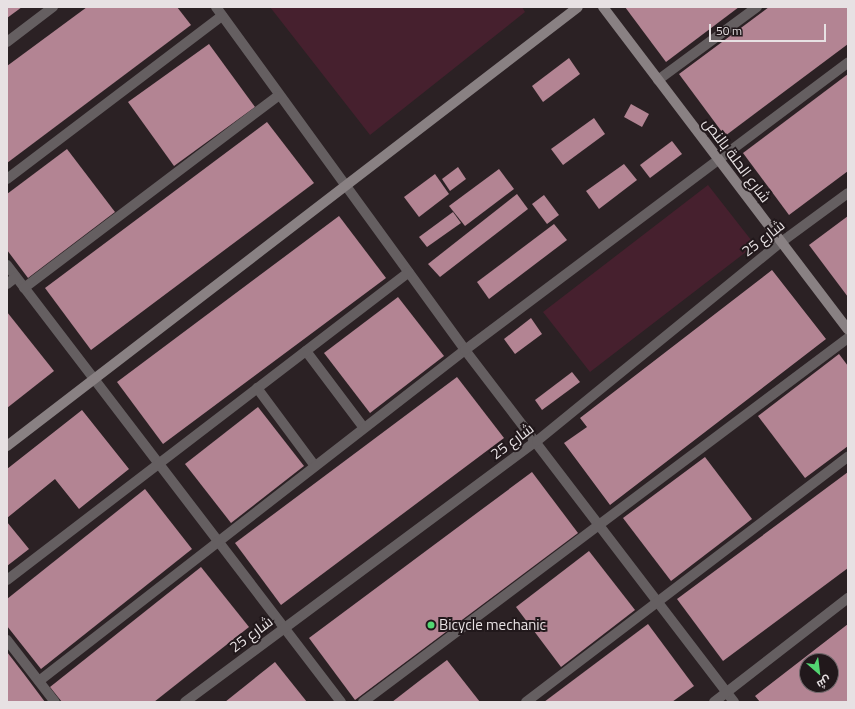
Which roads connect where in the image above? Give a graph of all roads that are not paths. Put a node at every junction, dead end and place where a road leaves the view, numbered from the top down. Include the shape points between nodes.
1 (53, 7) edge
2 (216, 7) edge
3 (578, 7) edge
4 (603, 7) edge
5 (757, 7) edge
6 (222, 16) junction
7 (7, 42) edge
8 (848, 62) edge
9 (658, 80) junction
10 (278, 96) junction
11 (719, 159) junction
12 (7, 179) edge
13 (343, 184) junction
14 (848, 193) edge
15 (780, 242) junction
16 (7, 265) edge
17 (409, 272) junction
18 (16, 277) junction
19 (7, 284) edge
20 (24, 288) junction
21 (848, 330) edge
22 (848, 338) edge
23 (465, 350) junction
24 (306, 351) junction
25 (96, 381) junction
26 (257, 388) junction
27 (364, 428) junction
28 (537, 441) junction
29 (7, 446) edge
30 (848, 457) edge
31 (160, 463) junction
32 (315, 466) junction
33 (599, 523) junction
34 (217, 541) junction
35 (7, 580) edge
36 (848, 598) edge
37 (659, 602) junction
38 (284, 628) junction
39 (7, 640) edge
40 (39, 681) junction
41 (727, 693) junction
42 (55, 702) edge
43 (184, 702) edge
44 (341, 702) edge
45 (364, 702) edge
46 (526, 702) edge
47 (714, 702) edge
48 (734, 702) edge

1 - 7 street
2 - 6 street
3 - 13 street
4 - 9 street, شارع الحلة بالنص
5 - 9 street
6 - 10 street
6 - 12 street
8 - 11 street
9 - 11 street, شارع الحلة بالنص
10 - 13 street
10 - 20 street
11 - 15 street, شارع الحلة بالنص
11 - 23 street
13 - 17 street
13 - 25 street
14 - 15 street, شارع 25
15 - 21 street, شارع الحلة بالنص
15 - 28 street, شارع 25
16 - 18 street
17 - 23 street
17 - 24 street
18 - 19 street
18 - 20 street
20 - 25 street
22 - 33 street
23 - 27 street
23 - 28 street
24 - 26 street
24 - 27 street
25 - 29 street
25 - 31 street
26 - 31 street
26 - 32 street
27 - 32 street
28 - 33 street
28 - 38 street, شارع 25
30 - 37 street
31 - 34 street
31 - 35 street
32 - 34 street
33 - 37 street
33 - 45 street
34 - 38 street
34 - 40 street
36 - 41 street
37 - 41 street
37 - 46 street
38 - 43 street, شارع 25
38 - 44 street
39 - 40 street
40 - 42 street
41 - 47 street
41 - 48 street

